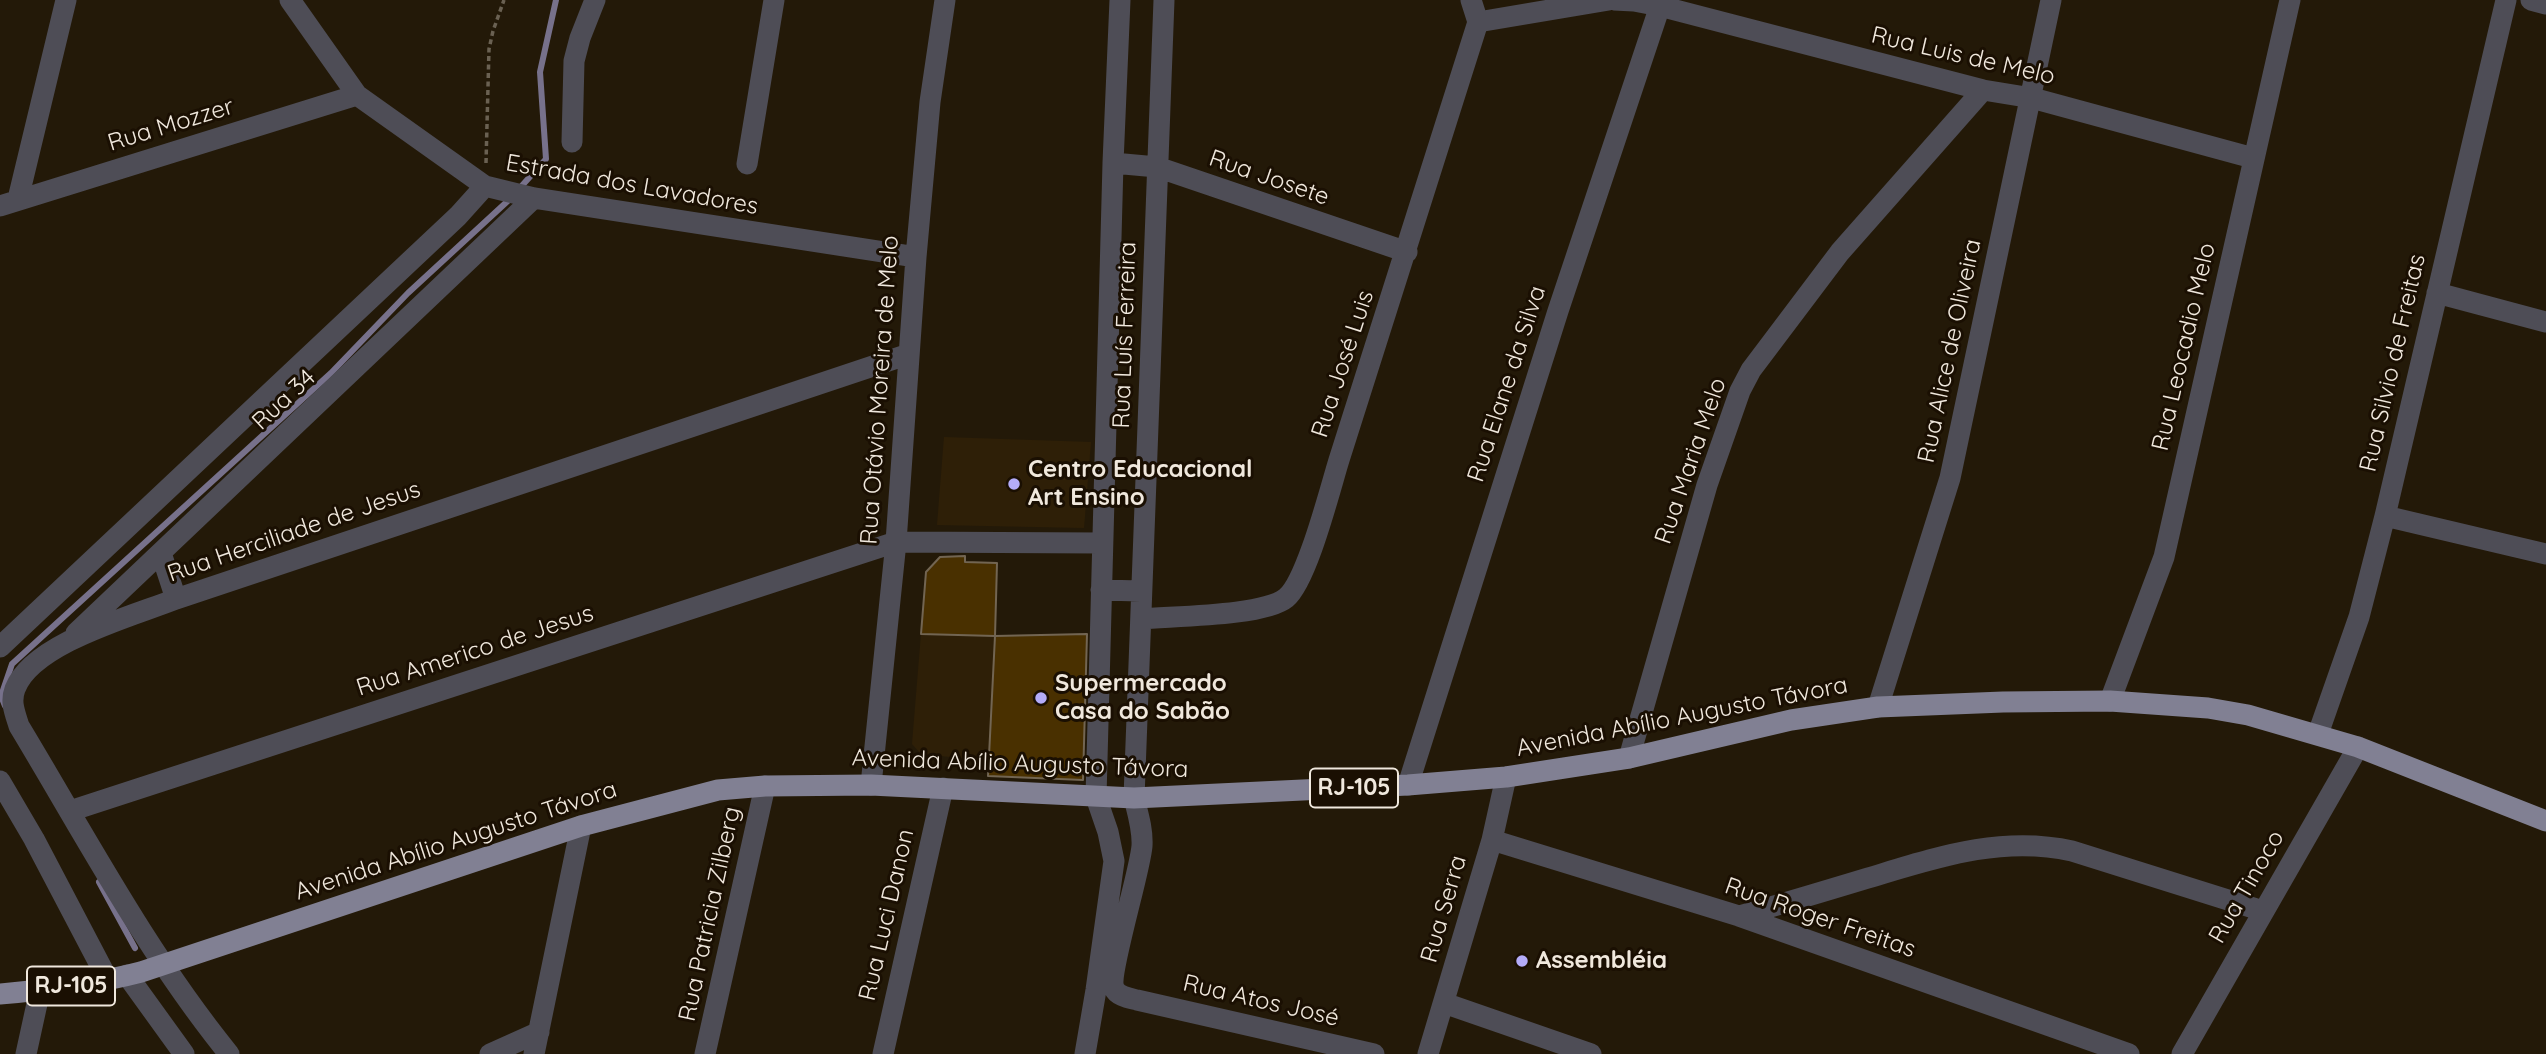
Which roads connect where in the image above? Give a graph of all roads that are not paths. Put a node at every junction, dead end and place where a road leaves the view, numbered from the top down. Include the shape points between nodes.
1 (66, 0) edge
2 (290, 0) edge
3 (595, 0) edge
4 (774, 0) edge
5 (945, 0) edge
6 (1120, 0) edge
7 (1164, 0) edge
8 (1471, 0) edge
9 (1611, 0) edge
10 (2051, 0) edge
11 (2290, 0) edge
12 (2506, 0) edge
13 (2531, 0) edge
14 (1661, 3) edge
15 (2546, 4) edge
16 (1478, 22) junction
17 (1983, 90) junction
18 (357, 95) junction
19 (2032, 98) junction
20 (572, 142) dead end
21 (2253, 158) junction
22 (1113, 163) junction
23 (747, 164) dead end
24 (1157, 167) junction
25 (490, 187) junction
26 (528, 197) junction
27 (9, 203) edge
28 (1406, 252) junction
29 (916, 257) junction
30 (2437, 293) junction
31 (2546, 322) edge
32 (909, 354) junction
33 (2385, 516) junction
34 (896, 542) junction
35 (1102, 543) junction
36 (161, 553) junction
37 (2546, 554) edge
38 (1101, 590) junction
39 (1142, 591) junction
40 (176, 599) junction
41 (1141, 619) junction
42 (70, 640) junction
43 (0, 647) edge
44 (2110, 701) junction
45 (1878, 707) junction
46 (2318, 734) junction
47 (2358, 747) junction
48 (1629, 758) junction
49 (1506, 777) junction
50 (0, 781) edge
51 (871, 785) junction
52 (1408, 785) junction
53 (765, 786) junction
54 (943, 788) junction
55 (1096, 797) junction
56 (1135, 798) junction
57 (70, 811) junction
58 (2546, 821) edge
59 (581, 826) junction
60 (1492, 840) junction
61 (2263, 911) junction
62 (1739, 916) junction
63 (139, 972) junction
64 (40, 990) junction
65 (0, 994) edge
66 (1137, 1000) joint
67 (1444, 1003) junction
68 (539, 1032) junction
69 (26, 1054) edge
70 (184, 1054) edge
71 (229, 1054) edge
72 (490, 1054) edge
73 (534, 1054) edge
74 (705, 1054) edge
75 (883, 1054) edge
76 (1085, 1054) edge
77 (1374, 1054) edge
78 (1428, 1054) edge
79 (1591, 1054) edge
80 (2129, 1054) edge
81 (2182, 1054) edge

1 - 27 street
2 - 18 street, Estrada dos Lavadores
3 - 20 street via 576,50
4 - 23 street
5 - 29 street, Rua Otávio Moreira de Melo
6 - 22 street, Rua Luís Ferreira
7 - 24 street, Rua Luís Ferreira
8 - 16 street
9 - 14 street
9 - 16 street
10 - 19 street, Rua Alice de Oliveira
11 - 21 street, Rua Leocadio Melo
12 - 30 street, Rua Silvio de Freitas
13 - 15 street
14 - 17 street, Rua Luis de Melo
14 - 52 street, Rua Elane da Silva
16 - 28 street, Rua José Luis
17 - 19 street, Rua Luis de Melo
17 - 48 street, Rua Maria Melo via 1840,252 1751,370 1707,485
18 - 25 street, Estrada dos Lavadores
18 - 27 street, Rua Mozzer
19 - 21 street, Rua Luis de Melo
19 - 45 street, Rua Alice de Oliveira via 1950,478
21 - 44 street, Rua Leocadio Melo via 2164,557
22 - 24 street, Rua Josete
22 - 35 street, Rua Luís Ferreira
24 - 28 street, Rua Josete
24 - 39 street, Rua Luís Ferreira
25 - 26 street, Estrada dos Lavadores
25 - 43 street
26 - 29 street, Estrada dos Lavadores
26 - 36 street, Rua 34
28 - 41 street, Rua José Luis via 1295,587 1277,604 1253,609
29 - 32 street, Rua Otávio Moreira de Melo
30 - 31 street
30 - 33 street, Rua Silvio de Freitas
32 - 34 street, Rua Otávio Moreira de Melo
32 - 40 street, Rua Herciliade de Jesus
33 - 37 street
33 - 46 street, Rua Silvio de Freitas via 2359,617
34 - 35 street, Rua Americo de Jesus
34 - 51 street, Rua Otávio Moreira de Melo
34 - 57 street, Rua Americo de Jesus
35 - 38 street, Rua Luís Ferreira
36 - 40 street
36 - 42 street, Rua 34
38 - 39 street
38 - 55 street, Rua Luís Ferreira
39 - 41 street, Rua Luís Ferreira
40 - 42 street, Rua Herciliade de Jesus
41 - 56 street, Rua Luís Ferreira
42 - 57 street, Rua Herciliade de Jesus via 39,658 21,676 12,704 19,726
44 - 45 main road, Avenida Abílio Augusto Távora / RJ-105
44 - 46 main road, Avenida Abílio Augusto Távora / RJ-105 via 2208,708
45 - 48 main road, Avenida Abílio Augusto Távora / RJ-105 via 1791,720
46 - 47 main road, Avenida Abílio Augusto Távora / RJ-105
47 - 58 main road, Avenida Abílio Augusto Távora / RJ-105
47 - 61 street, Rua Tinoco
48 - 49 main road, Avenida Abílio Augusto Távora / RJ-105
49 - 52 main road, Avenida Abílio Augusto Távora / RJ-105
49 - 60 street, Rua Serra
50 - 63 street via 34,839
51 - 53 main road, Avenida Abílio Augusto Távora / RJ-105
51 - 54 main road, Avenida Abílio Augusto Távora / RJ-105
52 - 56 main road, Avenida Abílio Augusto Távora / RJ-105
53 - 59 main road, Avenida Abílio Augusto Távora / RJ-105 via 695,795
53 - 74 street, Rua Patricia Zilberg
54 - 55 main road, Avenida Abílio Augusto Távora / RJ-105
54 - 75 street, Rua Luci Danon
55 - 56 main road, Avenida Abílio Augusto Távora / RJ-105
55 - 76 street via 1114,860
56 - 66 street, Rua Luís Ferreira via 1142,844 1138,878 1113,981 1118,993
57 - 63 street, Rua Herciliade de Jesus
59 - 63 main road, Avenida Abílio Augusto Távora / RJ-105
59 - 68 street
60 - 62 street, Rua Roger Freitas
60 - 67 street, Rua Serra
61 - 62 street via 2072,851 2001,845 1931,859
61 - 81 street, Rua Tinoco
62 - 80 street, Rua Roger Freitas
63 - 64 main road, Avenida Abílio Augusto Távora / RJ-105
63 - 70 street
63 - 71 street via 195,1012
64 - 65 main road, Avenida Abílio Augusto Távora / RJ-105
64 - 69 street
66 - 77 street, Rua Atos José
67 - 78 street, Rua Serra
67 - 79 street
68 - 72 street
68 - 73 street

